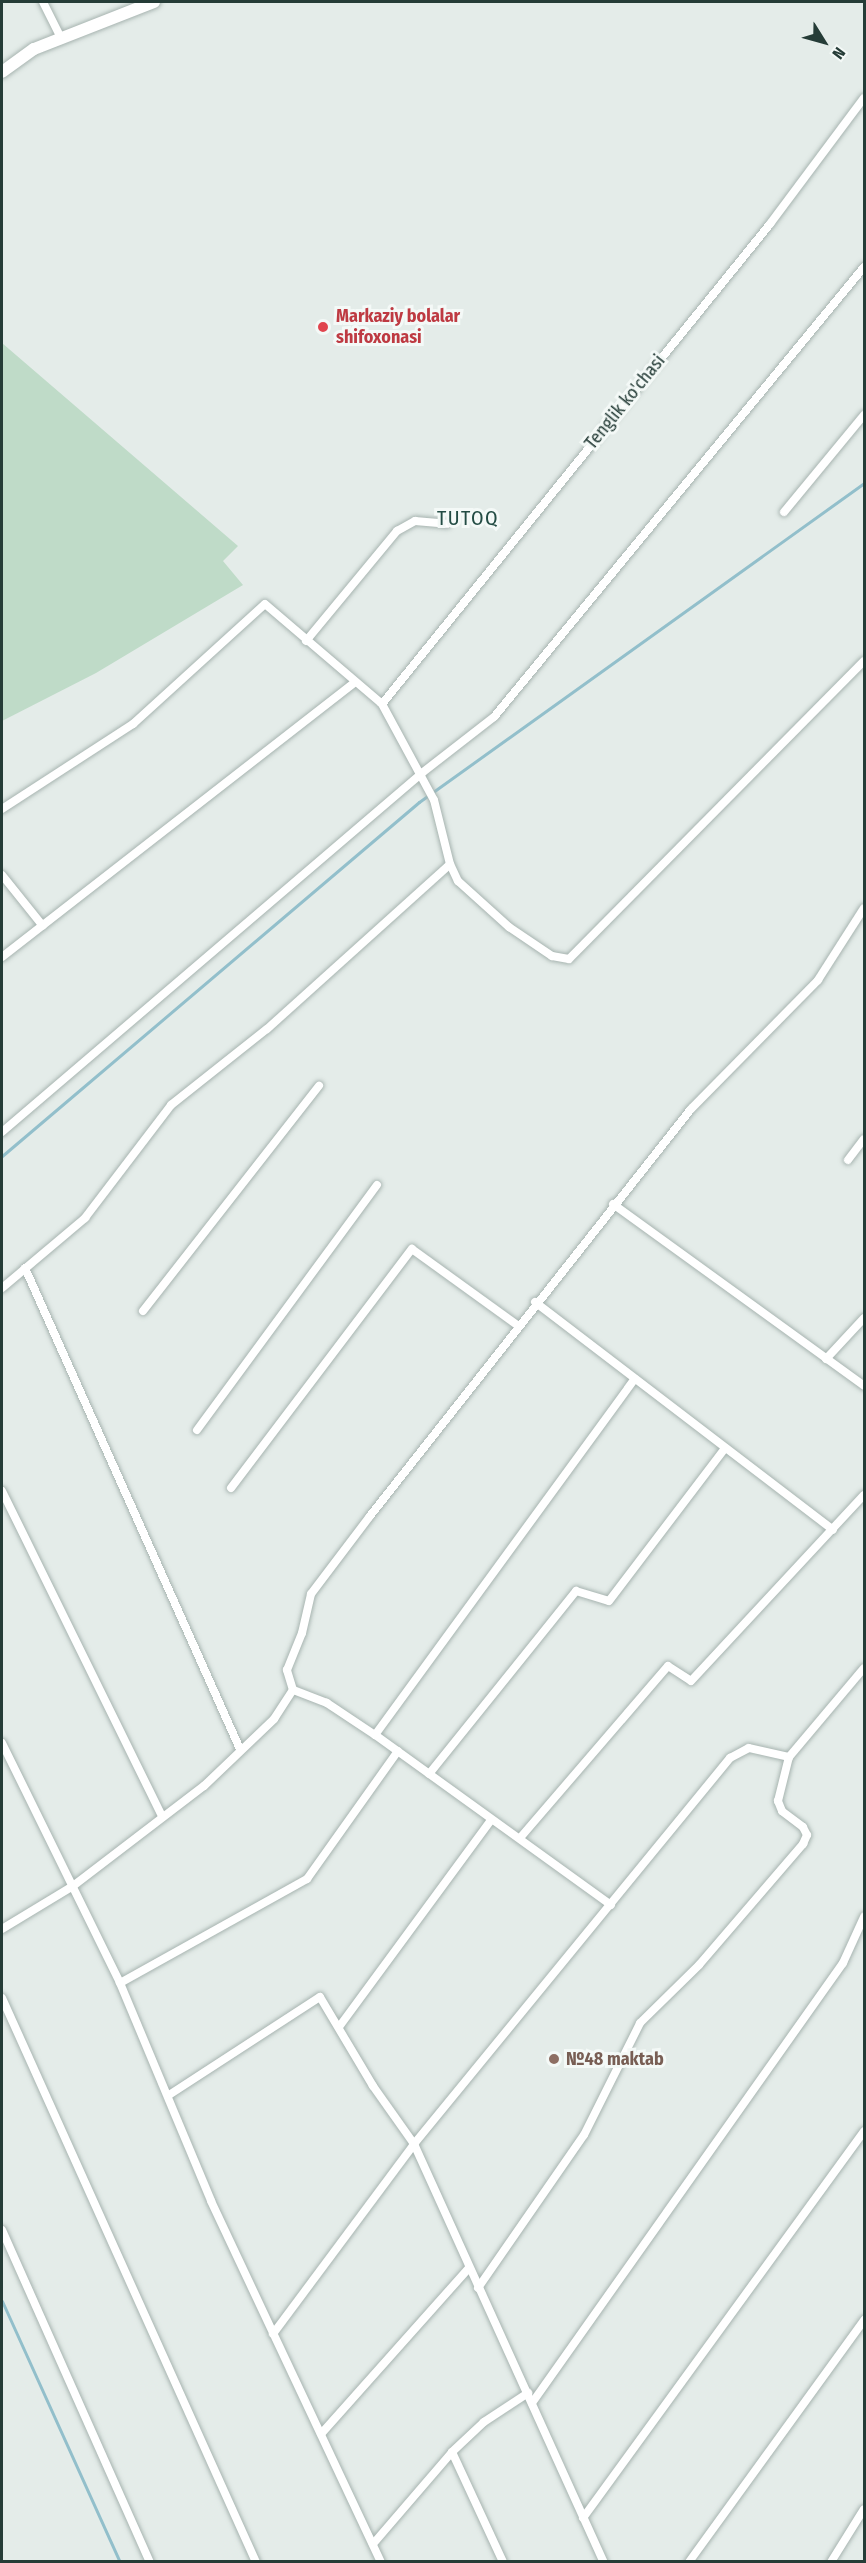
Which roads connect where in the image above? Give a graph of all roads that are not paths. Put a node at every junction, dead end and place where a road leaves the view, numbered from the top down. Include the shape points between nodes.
1 (43, 2) edge
2 (154, 2) edge
3 (61, 38) junction
4 (2, 72) edge
5 (864, 98) edge
6 (864, 267) edge
7 (864, 415) edge
8 (783, 512) dead end
9 (447, 524) dead end
10 (306, 641) junction
11 (864, 661) edge
12 (354, 683) junction
13 (382, 704) junction
14 (422, 773) junction
15 (2, 809) edge
16 (450, 864) junction
17 (2, 875) edge
18 (864, 908) edge
19 (42, 926) junction
20 (2, 957) edge
21 (319, 1086) dead end
22 (2, 1132) edge
23 (864, 1139) edge
24 (848, 1160) dead end
25 (377, 1185) dead end
26 (613, 1204) junction
27 (26, 1268) junction
28 (2, 1288) edge
29 (535, 1302) junction
30 (143, 1311) dead end
31 (864, 1318) edge
32 (517, 1325) junction
33 (826, 1359) junction
34 (635, 1379) junction
35 (864, 1386) edge
36 (197, 1430) dead end
37 (725, 1448) junction
38 (231, 1488) dead end
39 (2, 1491) edge
40 (864, 1495) edge
41 (833, 1530) junction
42 (864, 1668) edge
43 (293, 1690) junction
44 (375, 1735) junction
45 (2, 1743) edge
46 (240, 1749) junction
47 (398, 1751) junction
48 (789, 1757) junction
49 (429, 1774) junction
50 (162, 1816) junction
51 (491, 1820) junction
52 (520, 1838) junction
53 (74, 1886) junction
54 (611, 1905) junction
55 (864, 1917) edge
56 (2, 1929) edge
57 (120, 1983) junction
58 (2, 1998) edge
59 (339, 2027) junction
60 (169, 2095) junction
61 (864, 2131) edge
62 (414, 2144) junction
63 (2, 2230) edge
64 (469, 2268) junction
65 (478, 2288) junction
66 (864, 2320) edge
67 (273, 2334) junction
68 (528, 2393) junction
69 (532, 2403) junction
70 (321, 2434) junction
71 (452, 2452) junction
72 (864, 2509) edge
73 (583, 2518) junction
74 (373, 2544) junction
75 (150, 2562) edge
76 (256, 2562) edge
77 (381, 2562) edge
78 (503, 2562) edge
79 (604, 2562) edge
80 (689, 2562) edge
81 (831, 2562) edge

1 - 3 street
2 - 3 street
3 - 4 street via 34,49
5 - 13 street, Tenglik ko'chasi via 770,224
6 - 14 street via 494,717
7 - 8 street
9 - 10 street via 415,521 397,531
10 - 12 street
10 - 15 street via 264,604 133,724
11 - 16 street via 570,959 552,956 509,927 458,880
12 - 13 street
12 - 19 street
13 - 14 street
14 - 16 street via 434,800
14 - 22 street
16 - 27 street via 267,1029 171,1105 85,1218
17 - 19 street
18 - 26 street via 818,980 691,1109
19 - 20 street
21 - 30 street
23 - 24 street
25 - 36 street
26 - 29 street
26 - 33 street
27 - 28 street
27 - 46 street
29 - 32 street
29 - 34 street
31 - 33 street
32 - 38 street via 412,1249
32 - 43 street via 311,1594 302,1633 286,1670
33 - 35 street
34 - 37 street
34 - 44 street
37 - 41 street
37 - 49 street via 609,1600 576,1591
39 - 50 street
40 - 41 street
41 - 52 street via 691,1681 668,1666
42 - 48 street
43 - 44 street via 327,1703
43 - 46 street via 274,1719
44 - 47 street
45 - 53 street
46 - 50 street via 204,1786
47 - 49 street
47 - 57 street via 307,1879
48 - 54 street via 749,1748 730,1758
48 - 65 street via 778,1801 782,1811 803,1827 807,1835 803,1844 699,1965 640,2023 584,2135
49 - 51 street
50 - 53 street
51 - 52 street
51 - 59 street
52 - 54 street
53 - 56 street
53 - 57 street
54 - 62 street
55 - 69 street via 843,1963
57 - 60 street
58 - 76 street
59 - 60 street via 320,1997
59 - 62 street via 373,2086
60 - 67 street via 211,2201
61 - 73 street
62 - 64 street
62 - 67 street
63 - 75 street
64 - 65 street
64 - 70 street
65 - 68 street
66 - 80 street
67 - 70 street
68 - 69 street
68 - 71 street via 484,2422
69 - 73 street
70 - 74 street
71 - 74 street
71 - 78 street
72 - 81 street
73 - 79 street
74 - 77 street

